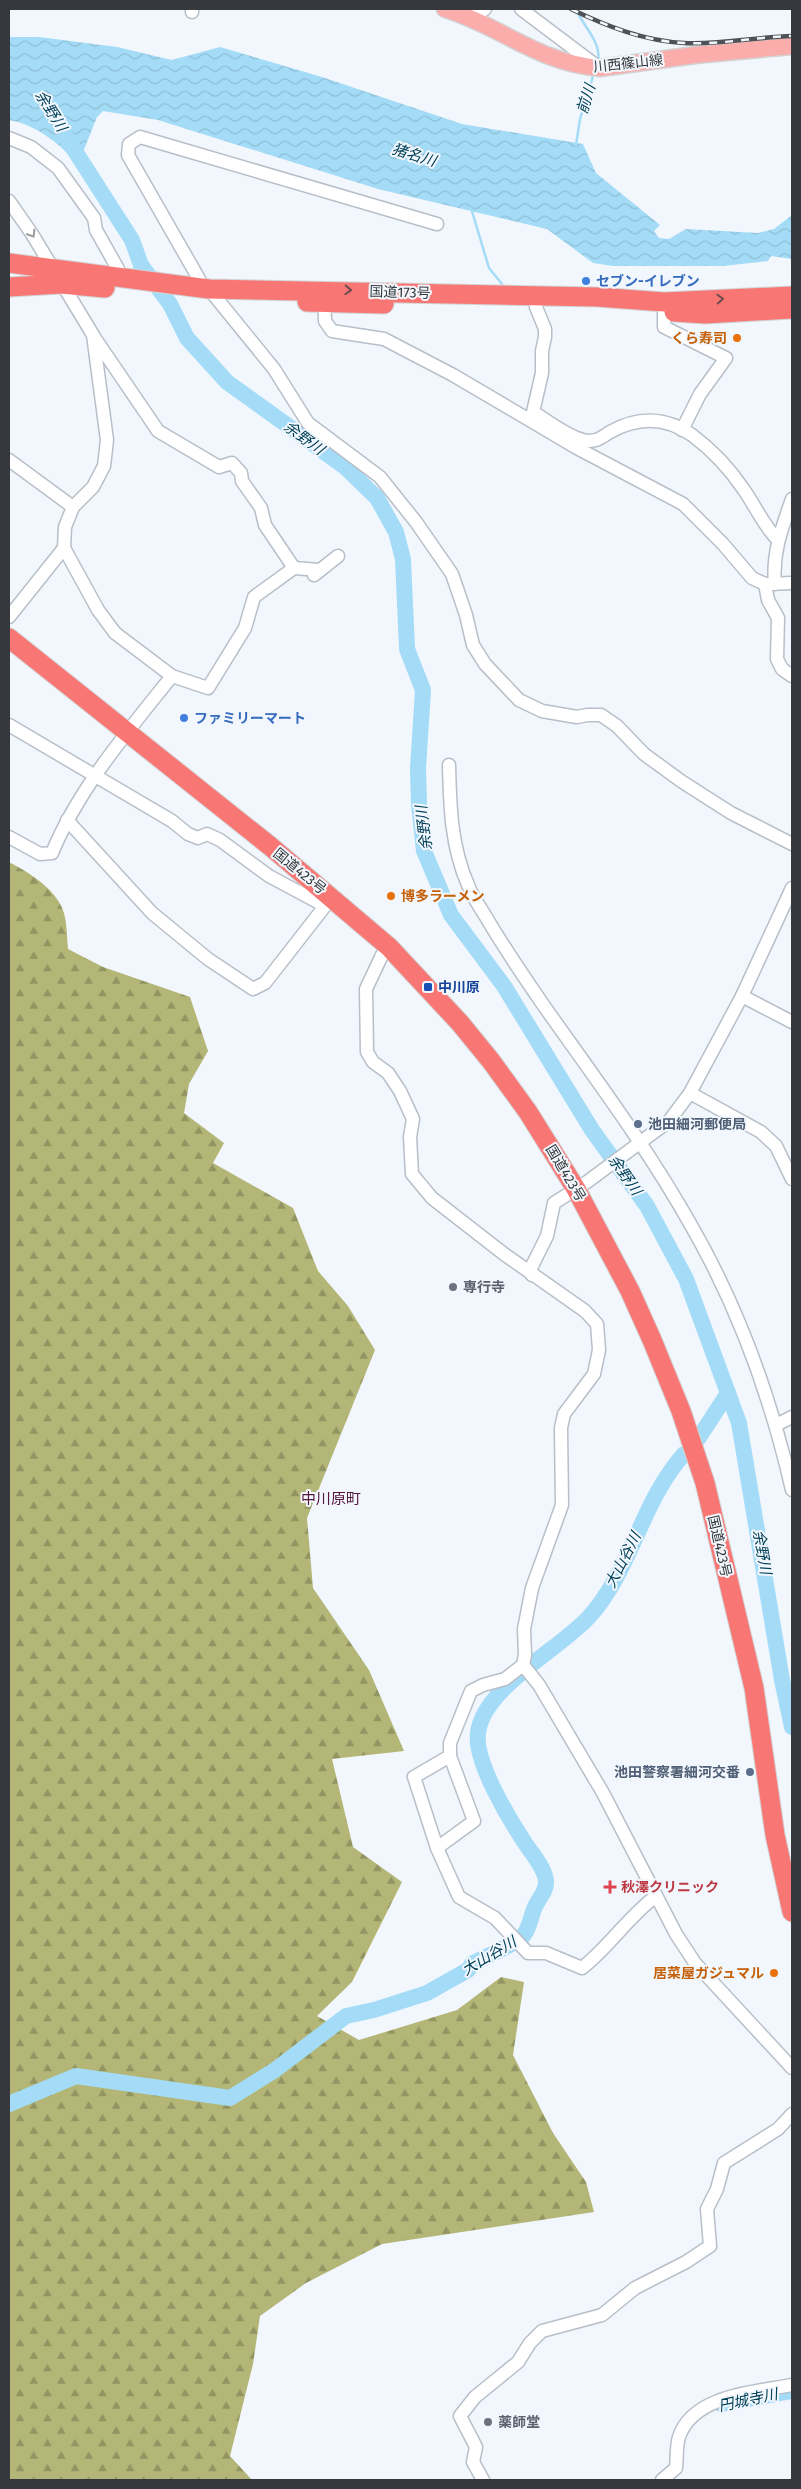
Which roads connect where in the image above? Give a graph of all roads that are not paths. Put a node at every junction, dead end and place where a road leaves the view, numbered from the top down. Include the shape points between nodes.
1 (445, 9) edge
2 (485, 9) edge
3 (520, 9) edge
4 (470, 18) junction
5 (792, 46) edge
6 (600, 68) junction
7 (9, 138) edge
8 (9, 201) edge
9 (437, 224) dead end
10 (9, 265) edge
11 (50, 276) junction
12 (128, 280) junction
13 (9, 281) edge
14 (9, 287) edge
15 (204, 290) junction
16 (324, 296) junction
17 (792, 296) edge
18 (536, 307) junction
19 (664, 307) junction
20 (792, 309) edge
21 (93, 334) junction
22 (682, 430) junction
23 (580, 444) junction
24 (9, 460) edge
25 (792, 499) edge
26 (73, 507) junction
27 (778, 540) junction
28 (64, 548) junction
29 (338, 556) dead end
30 (294, 568) junction
31 (792, 583) edge
32 (770, 584) junction
33 (9, 617) edge
34 (9, 638) edge
35 (172, 676) junction
36 (792, 676) edge
37 (9, 725) edge
38 (128, 731) junction
39 (450, 765) dead end
40 (96, 776) junction
41 (67, 820) junction
42 (9, 837) edge
43 (792, 844) edge
44 (792, 888) edge
45 (329, 902) junction
46 (389, 947) junction
47 (742, 996) junction
48 (792, 1022) edge
49 (690, 1093) junction
50 (637, 1146) junction
51 (792, 1180) edge
52 (582, 1186) junction
53 (532, 1275) junction
54 (792, 1417) edge
55 (776, 1426) junction
56 (792, 1490) edge
57 (522, 1665) junction
58 (450, 1756) junction
59 (437, 1848) junction
60 (656, 1896) junction
61 (792, 1912) edge
62 (792, 2068) edge
63 (792, 2114) edge
64 (792, 2385) edge
65 (484, 2480) edge
66 (662, 2480) edge

1 - 4 main road, 川西篠山線
2 - 4 street
3 - 6 street
4 - 6 main road, 川西篠山線 via 552,59
5 - 6 main road, 川西篠山線
7 - 12 street via 31,147 58,168 94,218 96,230
8 -> 11 street via 32,234
9 - 15 street via 140,137 129,144 128,156
10 - 11 highway
11 - 12 highway, 国道173号
11 - 13 highway
11 - 14 highway, 国道173号
11 - 21 street
12 - 15 highway, 国道173号
15 - 16 highway, 国道173号
15 - 43 street via 274,369 308,423 380,477 416,522 452,574 473,645 484,664 519,700 542,711 577,718 601,715 617,726 644,754 681,781 731,813
16 - 18 highway, 国道173号
16 -> 19 highway, 国道173号 via 597,297
16 - 23 street via 325,321 332,331 384,340
19 -> 17 highway, 国道173号
18 - 19 highway, 国道173号
18 - 23 street via 545,337 542,373 533,412
19 - 20 highway, 国道173号 via 705,314
19 - 22 street via 664,327 726,358 700,394
21 - 26 street via 107,440 104,466 93,487
21 - 30 street via 158,431 219,467 232,463 241,473 242,481 261,508 265,525
22 - 23 street via 665,421 648,419 626,424 597,441
22 - 27 street via 708,448 730,470 766,528
23 - 32 street via 683,504 752,578
24 - 26 street
25 - 27 street
26 - 28 street via 65,527
27 - 32 street
28 - 33 street
28 - 35 street via 98,610 115,633
29 - 30 street via 316,573
30 - 35 street via 254,597 245,628 208,688
31 - 32 street
32 - 36 street via 768,600 778,618 777,659 782,669
34 - 38 highway, 国道423号
35 - 38 street
37 - 40 street
38 - 40 street
38 - 45 highway, 国道423号
39 - 50 street via 451,822 468,886 505,950
40 - 41 street
40 - 45 street via 188,834 198,838 207,834 220,840 269,876
41 - 42 street via 52,853 40,854
41 - 45 street via 152,913 208,959 253,988 265,983
44 - 47 street
45 - 46 highway, 国道423号
46 - 52 highway, 国道423号 via 492,1061
46 - 53 street via 366,989 367,1052 373,1062 388,1073 413,1119 410,1137 412,1174 432,1198
47 - 48 street
47 - 49 street
49 - 50 street via 669,1122
49 - 51 street via 761,1132 776,1146
50 - 52 street
50 - 55 street via 692,1226 721,1280 753,1355
52 - 53 street via 554,1203
52 - 61 highway, 国道423号 via 652,1340 681,1411 705,1483 754,1688 775,1835
53 - 57 street via 586,1311 596,1324 599,1350 594,1374 564,1414 560,1450 562,1505 532,1588 524,1629 526,1655
54 - 55 street
55 - 56 street
57 - 58 street via 506,1679 471,1691 450,1743
57 - 60 street via 539,1685 604,1793
58 - 59 street via 474,1821
58 - 59 street via 414,1777
59 - 60 street via 459,1896 495,1918 528,1953 546,1953 582,1968 600,1954 621,1928
60 - 62 street via 696,1963
63 - 65 street via 778,2130 724,2163 707,2209 710,2246 635,2288 602,2315 542,2331 518,2362 475,2396 460,2416 476,2447 473,2462
64 - 66 street via 719,2400 697,2410 679,2437 676,2468

